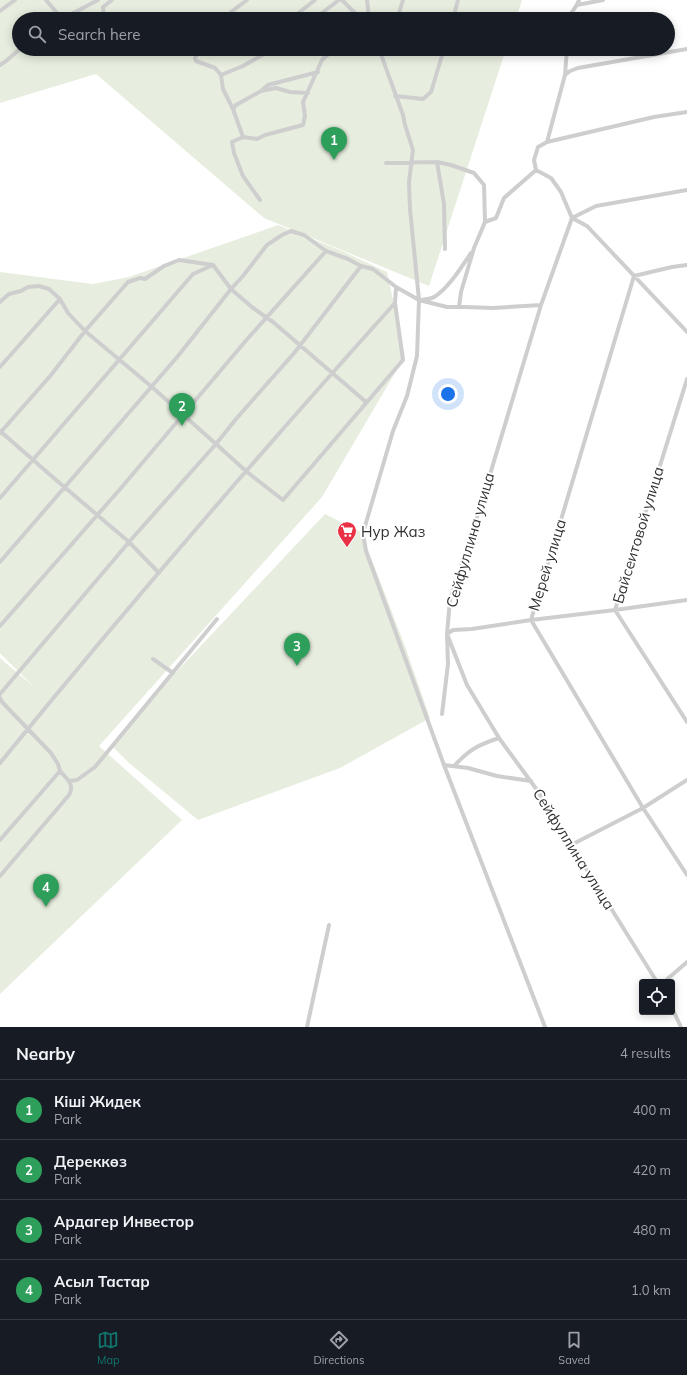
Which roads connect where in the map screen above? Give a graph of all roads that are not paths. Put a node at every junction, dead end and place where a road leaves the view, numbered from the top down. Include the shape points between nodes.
1 (15, 0) edge
2 (46, 0) edge
3 (98, 0) edge
4 (112, 0) edge
5 (247, 0) edge
6 (315, 0) edge
7 (341, 0) edge
8 (367, 0) edge
9 (403, 0) edge
10 (458, 0) edge
11 (579, 0) edge
12 (603, 0) edge
13 (577, 5) junction
14 (0, 11) edge
15 (55, 12) edge
16 (75, 12) edge
17 (104, 12) edge
18 (231, 12) edge
19 (300, 12) edge
20 (324, 12) edge
21 (354, 12) edge
22 (368, 12) edge
23 (399, 12) edge
24 (455, 12) edge
25 (572, 12) edge
26 (687, 50) edge
27 (675, 52) edge
28 (12, 56) edge
29 (196, 56) edge
30 (261, 56) edge
31 (326, 56) edge
32 (383, 56) edge
33 (442, 56) edge
34 (566, 56) edge
35 (651, 56) edge
36 (0, 65) edge
37 (318, 72) junction
38 (221, 75) junction
39 (565, 75) junction
40 (260, 91) junction
41 (308, 93) junction
42 (395, 96) junction
43 (233, 109) junction
44 (687, 112) edge
45 (243, 137) junction
46 (547, 142) junction
47 (437, 162) junction
48 (386, 163) dead end
49 (411, 163) junction
50 (536, 170) junction
51 (687, 190) edge
52 (260, 200) dead end
53 (572, 218) junction
54 (485, 222) junction
55 (474, 248) junction
56 (445, 249) dead end
57 (326, 251) junction
58 (213, 265) junction
59 (687, 265) edge
60 (360, 266) junction
61 (634, 276) junction
62 (396, 287) junction
63 (231, 289) junction
64 (60, 299) junction
65 (419, 300) junction
66 (0, 302) edge
67 (395, 304) junction
68 (541, 305) junction
69 (459, 307) junction
70 (267, 318) junction
71 (85, 331) junction
72 (687, 332) edge
73 (300, 345) junction
74 (119, 360) junction
75 (0, 367) edge
76 (332, 374) junction
77 (687, 379) edge
78 (152, 387) junction
79 (366, 402) junction
80 (183, 415) junction
81 (0, 432) edge
82 (216, 444) junction
83 (33, 460) junction
84 (247, 472) junction
85 (65, 488) junction
86 (0, 498) edge
87 (96, 515) junction
88 (129, 542) junction
89 (0, 562) edge
90 (159, 573) junction
91 (687, 600) edge
92 (615, 610) junction
93 (217, 619) dead end
94 (531, 620) junction
95 (0, 626) edge
96 (446, 634) junction
97 (153, 658) dead end
98 (173, 673) junction
99 (0, 694) edge
100 (1, 701) edge
101 (442, 714) dead end
102 (687, 722) edge
103 (28, 729) junction
104 (499, 738) junction
105 (0, 763) edge
106 (444, 765) junction
107 (454, 766) junction
108 (60, 771) junction
109 (687, 780) edge
110 (69, 781) junction
111 (531, 781) junction
112 (643, 808) junction
113 (0, 840) edge
114 (571, 845) junction
115 (687, 875) edge
116 (0, 876) edge
117 (329, 925) dead end
118 (687, 962) edge
119 (655, 979) edge
120 (667, 979) edge
121 (675, 1014) edge
122 (307, 1027) edge
123 (545, 1027) edge
124 (681, 1027) edge

1 - 14 street
2 - 15 street
3 - 16 street
4 - 17 street via 104,7
5 - 18 street
6 - 19 street
7 - 20 street
7 - 21 street
8 - 22 street
9 - 23 street
10 - 24 street
11 - 13 street
12 - 13 street
13 - 25 street
26 - 27 street
28 - 36 street
29 - 38 street via 196,61 215,68
30 - 38 street
31 - 37 street via 322,60
32 - 42 street
33 - 42 street via 431,92 423,99
34 - 39 street
35 - 39 street via 578,68
37 - 40 street via 268,85
37 - 41 street
38 - 43 street via 223,89
39 - 46 street
40 - 41 street via 276,88
40 - 43 street
41 - 45 street via 303,102 303,125 257,139
42 - 49 street via 413,150
43 - 45 street
44 - 46 street via 654,117
45 - 52 street via 232,142 234,153 243,176
46 - 50 street via 538,147 534,160
47 - 49 street
47 - 54 street via 474,173 484,185
47 - 56 street via 444,204
48 - 49 street
49 - 65 street via 410,209
50 - 53 street via 550,178 561,192
50 - 54 street via 504,198 496,218
51 - 53 street via 596,206
53 - 61 street via 587,226
53 - 68 street, Сейфуллина улица
54 - 55 street
55 - 65 street via 453,279 442,290 434,297
55 - 69 street
57 - 60 street
57 - 63 street via 304,235 291,231 267,245
57 - 70 street
58 - 63 street
58 - 71 street via 179,260 164,266 145,279 128,282
58 - 74 street via 193,274
59 - 61 street
60 - 62 street via 373,269
60 - 73 street
61 - 72 street
61 - 94 street, Мерей улица
62 - 65 street
62 - 67 street
63 - 70 street
63 - 78 street
64 - 66 street via 50,289 39,286 8,294
64 - 71 street via 68,313
64 - 75 street
65 - 69 street
65 - 106 street via 417,356 408,396 393,431 363,533 366,551
67 - 76 street
67 - 79 street via 403,360
68 - 69 street
68 - 96 street, Сейфуллина улица via 450,600
70 - 73 street
70 - 80 street
71 - 74 street
71 - 81 street via 51,375
73 - 76 street
73 - 82 street
74 - 78 street
74 - 83 street
76 - 79 street
76 - 84 street
77 - 92 street, Байсеитовой улица
78 - 80 street
78 - 85 street
79 - 84 street via 283,500
80 - 82 street
80 - 87 street
81 - 83 street
82 - 84 street
82 - 88 street
83 - 85 street
83 - 86 street
84 - 90 street
85 - 87 street
85 - 89 street
87 - 88 street
87 - 95 street
88 - 90 street
88 - 99 street
90 - 103 street via 64,683
91 - 92 street
92 - 94 street
92 - 102 street, Байсеитовой улица
93 - 98 street
94 - 96 street via 453,630
94 - 112 street, Мерей улица
96 - 101 street via 448,664
96 - 104 street, Сейфуллина улица via 467,685
97 - 98 street
98 - 110 street via 95,767 77,780
100 - 103 street
103 - 105 street
103 - 108 street via 51,753
104 - 107 street via 480,744
104 - 111 street, Сейфуллина улица
106 - 107 street
106 - 123 street
107 - 111 street
108 - 110 street
108 - 113 street
109 - 112 street
110 - 116 street via 72,787 69,795
111 - 114 street, Сейфуллина улица
112 - 114 street
112 - 115 street, Мерей улица
114 - 119 street, Сейфуллина улица
117 - 122 street
118 - 120 street
121 - 124 street

